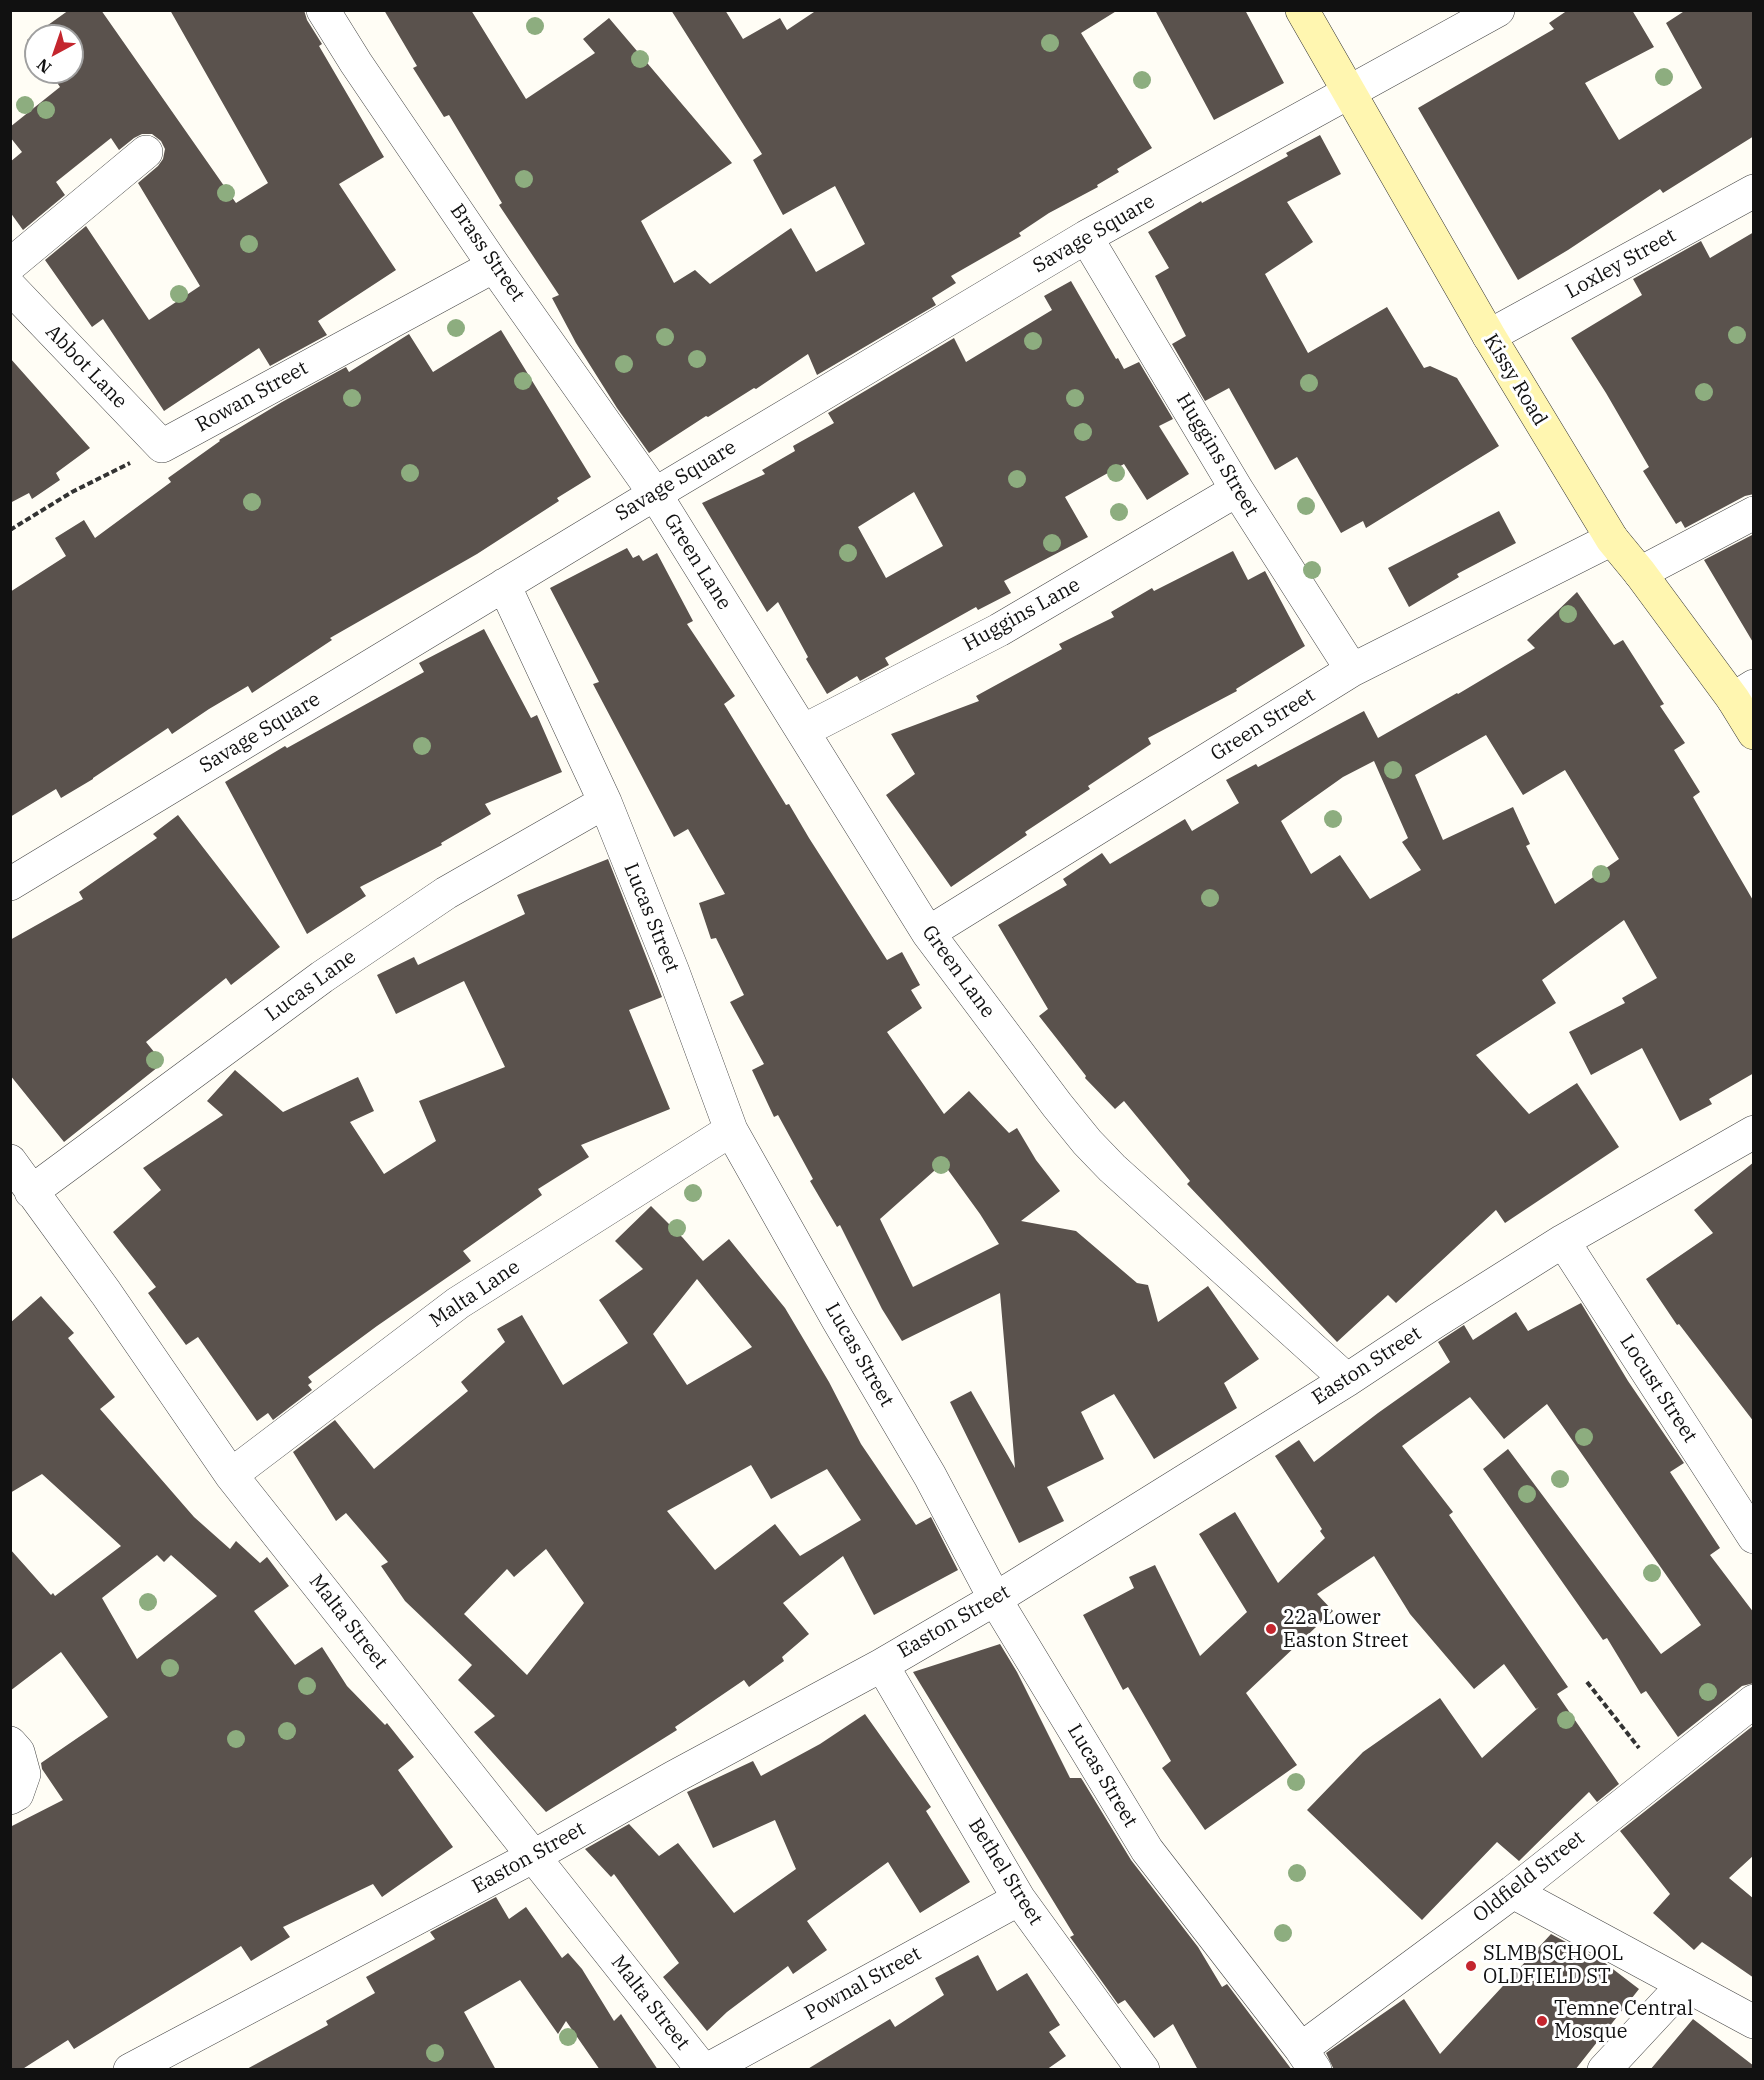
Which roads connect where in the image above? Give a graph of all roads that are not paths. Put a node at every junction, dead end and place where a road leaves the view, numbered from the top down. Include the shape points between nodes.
1 (323, 10) edge
2 (1302, 10) edge
3 (1498, 10) edge
4 (1348, 91) junction
5 (146, 152) dead end
6 (1754, 191) edge
7 (1086, 237) junction
8 (10, 266) edge
9 (494, 266) junction
10 (10, 287) edge
11 (1489, 336) junction
12 (162, 446) joint
13 (1237, 490) junction
14 (655, 494) junction
15 (1754, 513) edge
16 (1612, 539) junction
17 (1640, 573) junction
18 (504, 585) junction
19 (1352, 670) junction
20 (1743, 693) edge
21 (803, 730) junction
22 (1754, 733) edge
23 (604, 802) junction
24 (10, 884) edge
25 (928, 933) junction
26 (730, 1130) junction
27 (1754, 1132) edge
28 (10, 1161) edge
29 (31, 1192) junction
30 (1563, 1241) junction
31 (1347, 1380) junction
32 (231, 1475) junction
33 (1754, 1537) edge
34 (995, 1599) junction
35 (882, 1665) junction
36 (1754, 1701) edge
37 (10, 1743) edge
38 (10, 1798) edge
39 (534, 1856) junction
40 (1513, 1892) junction
41 (1019, 1899) junction
42 (1684, 1984) junction
43 (1754, 2022) edge
44 (1308, 2059) edge
45 (130, 2070) edge
46 (705, 2070) edge
47 (1143, 2070) edge
48 (1604, 2070) edge

1 - 9 street, Brass Street
2 - 4 main road, Kissy Road
3 - 4 street, Savage Square
4 - 7 street, Savage Square
4 - 11 main road, Kissy Road
5 - 8 street
6 - 11 street, Loxley Street
7 - 13 street, Huggins Street
7 - 14 street, Savage Square
9 - 12 street, Rowan Street
9 - 14 street, Brass Street
10 - 12 street, Abbot Lane
11 - 16 main road, Kissy Road
13 - 19 street, Huggins Street
13 - 21 street, Huggins Lane via 999,630
14 - 18 street, Savage Square
14 - 21 street, Green Lane
15 - 17 street
16 - 17 main road, Kissy Road
16 - 19 street, Green Street
17 - 20 main road, Kissy Road
18 - 23 street, Lucas Street
18 - 24 street, Savage Square
19 - 25 street, Green Street
20 - 22 main road, Kissy Road
21 - 25 street, Green Lane
23 - 26 street, Lucas Street via 673,972
23 - 29 street, Lucas Lane via 446,893 322,977
25 - 31 street, Green Lane via 1087,1142
26 - 32 street, Malta Lane via 458,1303
26 - 34 street, Lucas Street via 930,1476
27 - 30 street, Easton Street
28 - 29 street, Malta Street
29 - 32 street, Malta Street
30 - 31 street, Easton Street
30 - 33 street, Locust Street
31 - 34 street, Easton Street
32 - 39 street, Malta Street
34 - 35 street, Easton Street
34 - 44 street, Lucas Street via 1147,1850
35 - 39 street, Easton Street
35 - 41 street, Bethel Street
36 - 40 street, Oldfield Street
37 - 38 street via 18,1752 24,1774 17,1794
39 - 45 street, Easton Street
39 - 46 street, Malta Street
40 - 42 street
40 - 44 street, Oldfield Street
41 - 46 street, Pownal Street
41 - 47 street, Bethel Street
42 - 43 street
42 - 48 street

